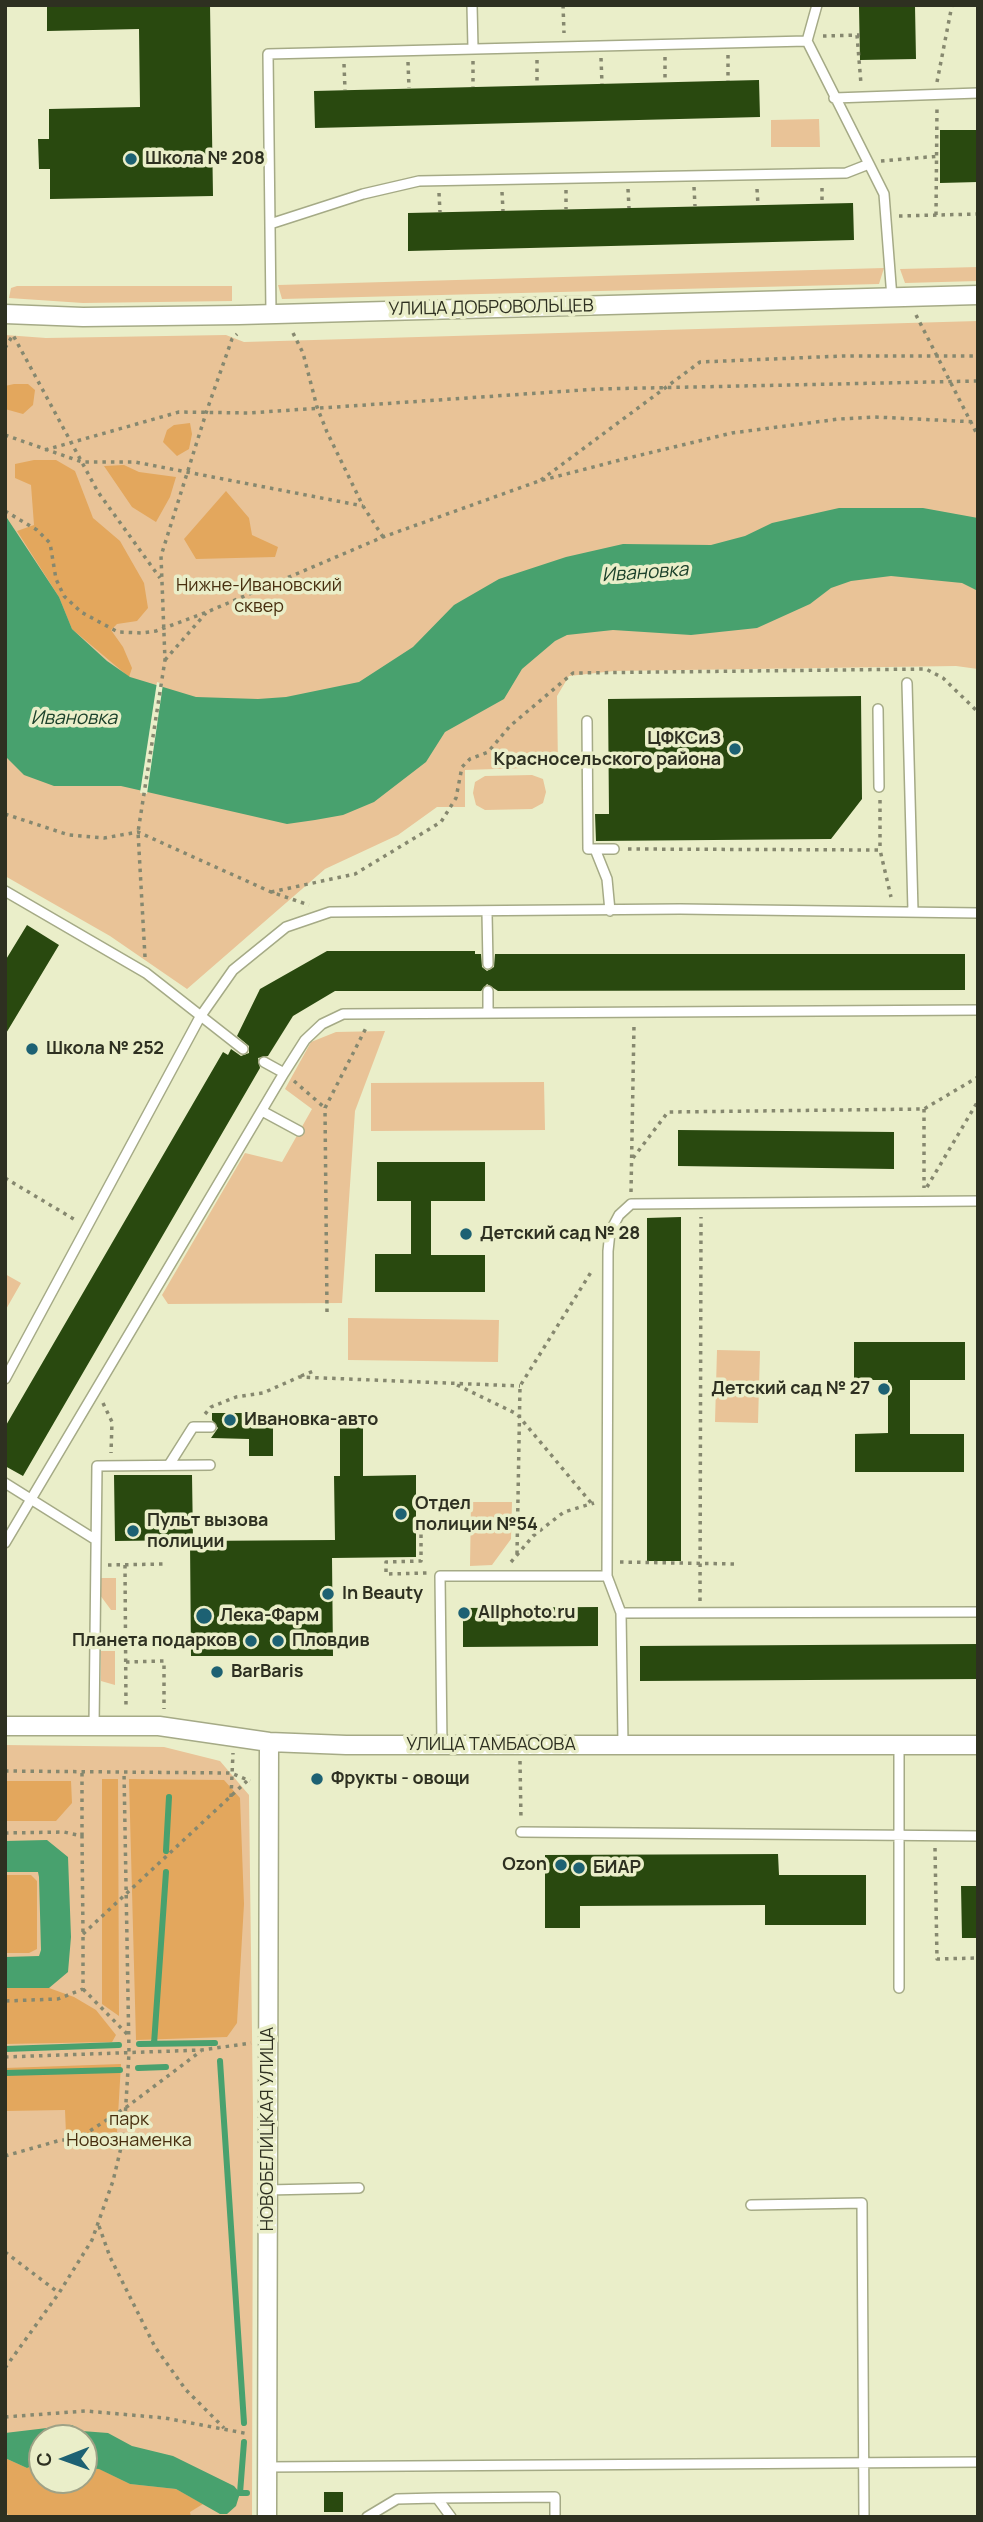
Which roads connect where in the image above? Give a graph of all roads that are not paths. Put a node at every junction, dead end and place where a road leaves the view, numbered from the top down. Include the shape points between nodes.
1 (472, 5) edge
2 (817, 5) edge
3 (807, 41) junction
4 (473, 48) junction
5 (978, 93) edge
6 (834, 98) junction
7 (869, 164) junction
8 (270, 224) junction
9 (978, 295) edge
10 (892, 298) junction
11 (271, 313) junction
12 (5, 314) edge
13 (907, 683) dead end
14 (878, 709) dead end
15 (587, 721) dead end
16 (879, 787) road end
17 (595, 849) junction
18 (614, 849) road end
19 (5, 891) edge
20 (610, 911) junction
21 (913, 911) junction
22 (486, 913) junction
23 (978, 913) edge
24 (488, 964) dead end
25 (488, 991) dead end
26 (978, 1010) edge
27 (488, 1013) junction
28 (200, 1017) junction
29 (243, 1049) dead end
30 (264, 1062) dead end
31 (284, 1073) junction
32 (262, 1111) junction
33 (299, 1131) dead end
34 (978, 1201) edge
35 (5, 1379) edge
36 (211, 1427) dead end
37 (169, 1465) junction
38 (211, 1465) dead end
39 (5, 1483) edge
40 (30, 1498) junction
41 (96, 1540) junction
42 (5, 1543) edge
43 (607, 1576) junction
44 (978, 1612) edge
45 (621, 1613) junction
46 (5, 1726) edge
47 (93, 1726) junction
48 (269, 1742) junction
49 (623, 1744) junction
50 (442, 1745) junction
51 (899, 1745) junction
52 (978, 1745) edge
53 (521, 1832) road end
54 (899, 1835) junction
55 (978, 1836) edge
56 (899, 1988) dead end
57 (359, 2188) dead end
58 (268, 2190) junction
59 (751, 2204) dead end
60 (978, 2462) edge
61 (864, 2463) junction
62 (267, 2467) junction
63 (437, 2498) junction
64 (267, 2517) edge
65 (367, 2517) edge
66 (451, 2517) edge
67 (555, 2517) edge
68 (864, 2517) edge

1 - 4 lane
2 - 3 lane
3 - 4 lane
3 - 6 lane
4 - 8 lane via 268,54
5 - 6 lane
6 - 7 lane
7 - 8 lane via 846,173 419,181
7 - 10 lane via 884,194 888,216
8 - 11 lane
9 - 10 street, УЛИЦА ДОБРОВОЛЬЦЕВ
10 - 11 street, УЛИЦА ДОБРОВОЛЬЦЕВ
11 - 12 street, УЛИЦА ДОБРОВОЛЬЦЕВ
13 - 21 lane
14 - 16 lane
15 - 17 lane via 588,849
17 - 18 lane
17 - 20 lane via 607,879
19 - 28 lane via 146,973
20 - 21 lane
20 - 22 lane
21 - 23 lane
22 - 24 lane
22 - 28 lane via 330,912 286,928 233,970
25 - 27 lane
26 - 27 lane
27 - 31 lane via 343,1014 322,1024 305,1040
28 - 29 lane
28 - 35 lane
30 - 31 lane
31 - 32 lane
32 - 33 lane
32 - 40 lane
34 - 43 lane via 631,1203 619,1215 610,1232 608,1251
36 - 37 lane via 193,1427
37 - 38 lane
37 - 41 lane via 97,1466
39 - 40 lane
40 - 41 lane
40 - 42 lane
41 - 47 lane
43 - 45 lane
43 - 50 lane via 440,1576
44 - 45 lane
45 - 49 lane
46 - 47 street, УЛИЦА ТАМБАСОВА
47 - 48 street, УЛИЦА ТАМБАСОВА via 159,1727
48 - 50 street, УЛИЦА ТАМБАСОВА
48 - 58 street, НОВОБЕЛИЦКАЯ УЛИЦА
49 - 50 street, УЛИЦА ТАМБАСОВА
49 - 51 street, УЛИЦА ТАМБАСОВА
51 - 52 street, УЛИЦА ТАМБАСОВА
51 - 54 lane
53 - 54 lane
54 - 55 lane
54 - 56 lane
57 - 58 lane
58 - 62 street, НОВОБЕЛИЦКАЯ УЛИЦА
59 - 61 lane via 862,2203
60 - 61 lane
61 - 62 lane
61 - 68 lane
62 - 64 street, НОВОБЕЛИЦКАЯ УЛИЦА
63 - 65 lane via 397,2499
63 - 66 lane
63 - 67 lane via 555,2497

